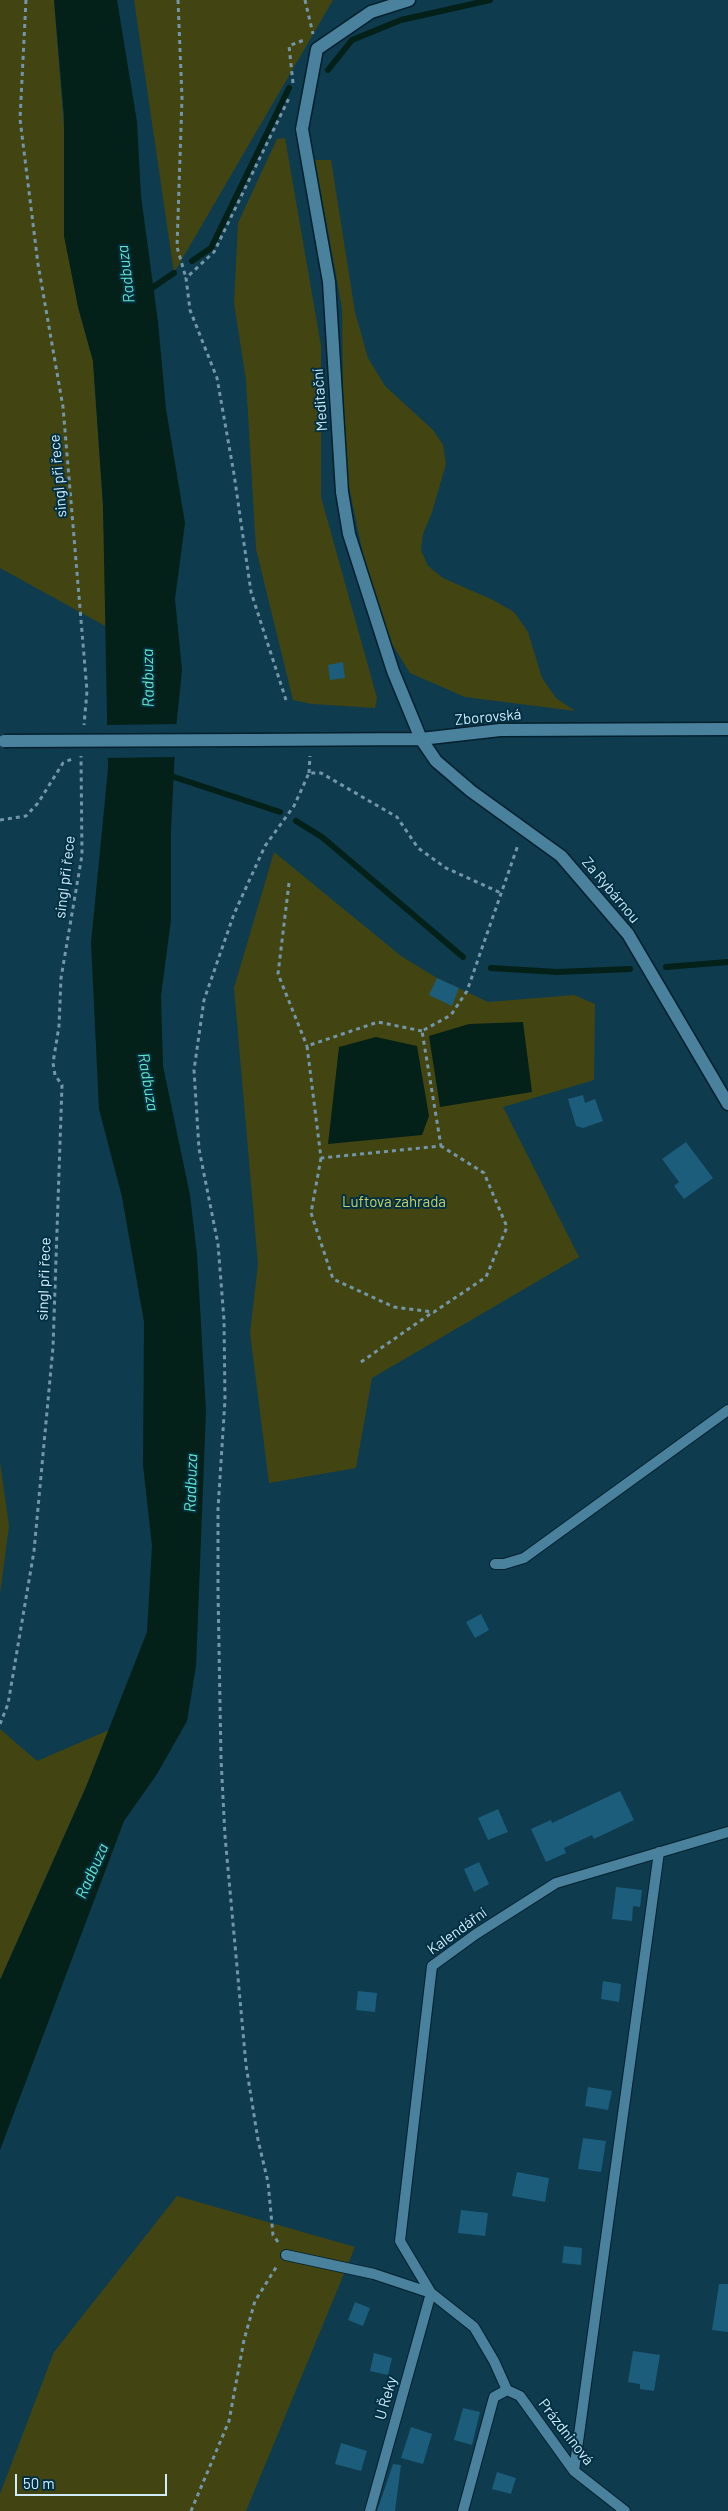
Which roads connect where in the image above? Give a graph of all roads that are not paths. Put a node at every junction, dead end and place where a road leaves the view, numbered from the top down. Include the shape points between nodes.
1 (409, 0) edge
2 (728, 729) edge
3 (421, 739) junction
4 (2, 741) edge
5 (728, 1104) edge
6 (728, 1410) edge
7 (495, 1564) dead end
8 (728, 1832) edge
9 (659, 1852) junction
10 (286, 2255) road end
11 (431, 2293) junction
12 (507, 2390) junction
13 (574, 2471) junction
14 (370, 2511) edge
15 (463, 2511) edge
16 (625, 2511) edge

1 - 3 street, Meditační via 371,12 317,49 302,129 329,282 342,492 349,534 393,671
2 - 3 street, Zborovská via 500,730
3 - 4 street, Zborovská, bridge
3 - 5 street, Za Rybárnou via 436,760 471,791 561,856 628,934
6 - 7 lane via 524,1558
8 - 9 lane, Kalendářní
9 - 11 lane, Kalendářní via 556,1883 432,1966 400,2241
9 - 13 lane
10 - 11 lane via 374,2274
11 - 12 lane, Prázdninová via 474,2327
11 - 14 lane, U Řeky
12 - 13 lane, Prázdninová via 520,2396
12 - 15 lane via 494,2397
13 - 16 lane, Prázdninová

